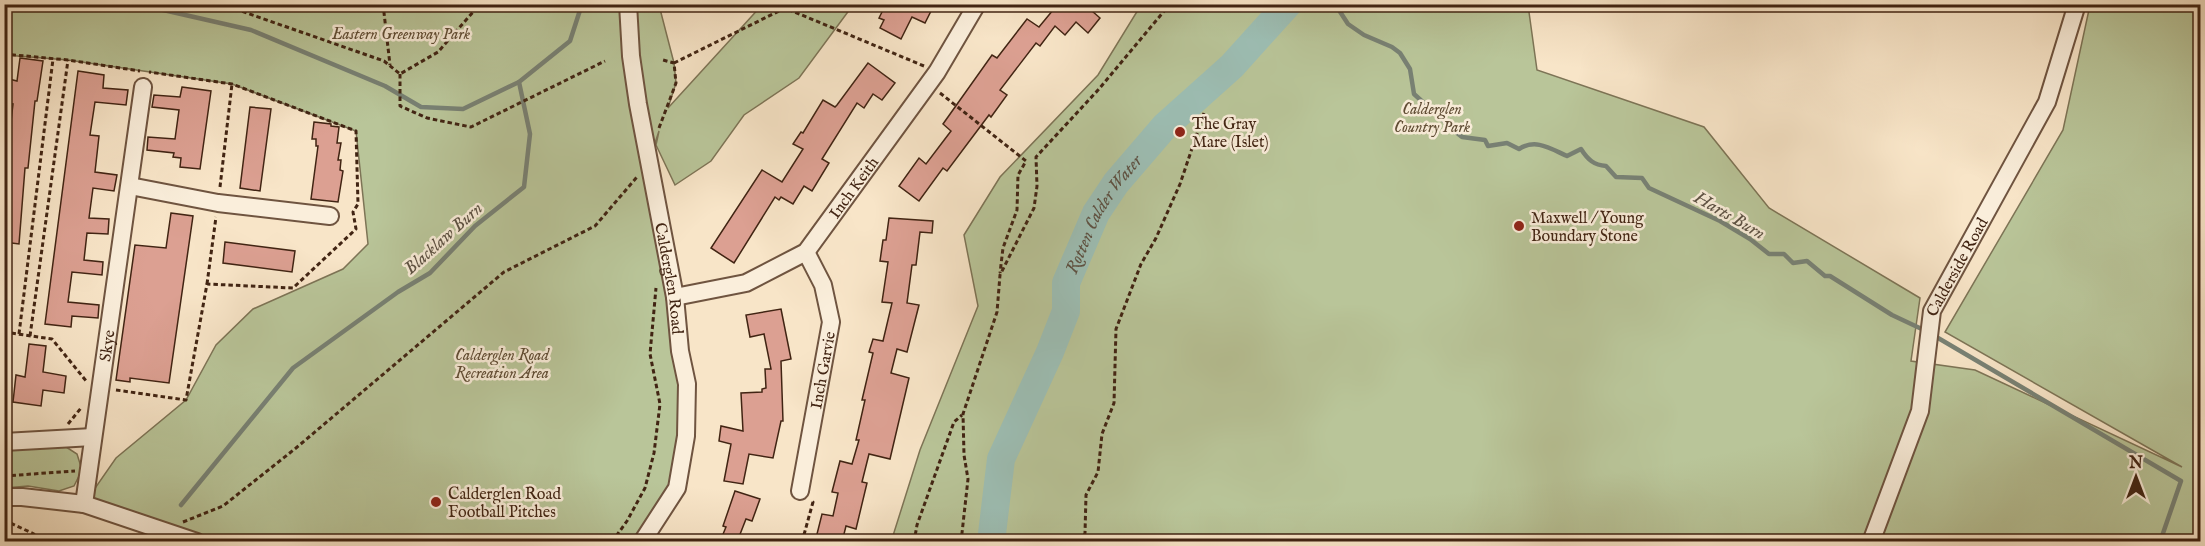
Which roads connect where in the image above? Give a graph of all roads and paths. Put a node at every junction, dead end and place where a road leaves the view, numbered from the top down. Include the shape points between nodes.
1 (220, 4) edge
2 (383, 4) edge
3 (480, 4) edge
4 (628, 4) edge
5 (977, 4) edge
6 (1170, 4) edge
7 (2077, 4) edge
8 (53, 59) dead end
9 (68, 60) dead end
10 (663, 60) dead end
11 (605, 62) dead end
12 (674, 63) junction
13 (390, 66) junction
14 (937, 72) junction
15 (400, 74) junction
16 (232, 84) dead end
17 (143, 87) dead end
18 (1204, 113) dead end
19 (647, 156) junction
20 (1036, 157) junction
21 (1026, 161) junction
22 (130, 186) junction
23 (218, 203) junction
24 (330, 216) dead end
25 (806, 252) junction
26 (1000, 275) junction
27 (207, 284) dead end
28 (657, 287) dead end
29 (675, 297) junction
30 (4, 332) edge
31 (19, 334) junction
32 (30, 336) junction
33 (96, 394) junction
34 (963, 414) junction
35 (65, 428) dead end
36 (93, 437) junction
37 (4, 442) edge
38 (89, 470) junction
39 (4, 476) edge
40 (800, 491) joint
41 (4, 497) edge
42 (84, 504) junction
43 (4, 520) edge
44 (178, 523) dead end
45 (33, 542) edge
46 (197, 542) edge
47 (612, 542) edge
48 (642, 542) edge
49 (802, 542) edge
50 (914, 542) edge
51 (961, 542) edge
52 (1081, 542) edge
53 (1871, 542) edge

1 - 13 path
2 - 13 path
3 - 15 path via 438,52
4 - 19 street, Calderglen Road via 631,56
5 - 14 street, Inch Keith
6 - 20 path
7 - 53 street, Calderside Road via 2048,102 1932,311 1920,411
8 - 31 path
9 - 32 path
10 - 12 path
11 - 15 path via 471,127 427,118 400,106
12 - 14 path via 785,8
12 - 19 path via 676,83
13 - 15 path
14 - 21 path via 938,91
14 - 25 street, Inch Keith
16 - 23 path
17 - 22 street, Skye
18 - 52 path via 1180,184 1141,264 1116,328 1114,403 1102,434 1098,471 1086,495 1085,533
19 - 29 street, Calderglen Road
19 - 44 path via 595,226 504,272 223,506
20 - 21 path
20 - 26 path via 1034,208
21 - 26 path via 1018,176 1017,210 1003,248
22 - 23 street
22 - 33 street, Skye
23 - 24 street
23 - 27 path
25 - 29 street, Inch Keith via 746,283
25 - 40 street, Inch Garvie via 823,285 831,322
26 - 34 path via 997,312
28 - 47 path via 650,354 660,404 654,453 645,488
29 - 48 street, Calderglen Road via 687,384 686,436 676,488
30 - 31 path
31 - 32 path
32 - 33 path via 52,339
33 - 35 path
33 - 36 street, Skye
34 - 50 path via 954,422
34 - 51 path via 968,479
36 - 37 street
36 - 38 street, Skye
38 - 39 path
38 - 42 street, Skye
40 - 49 path via 813,502
41 - 42 street
42 - 46 street
43 - 45 path via 34,534

